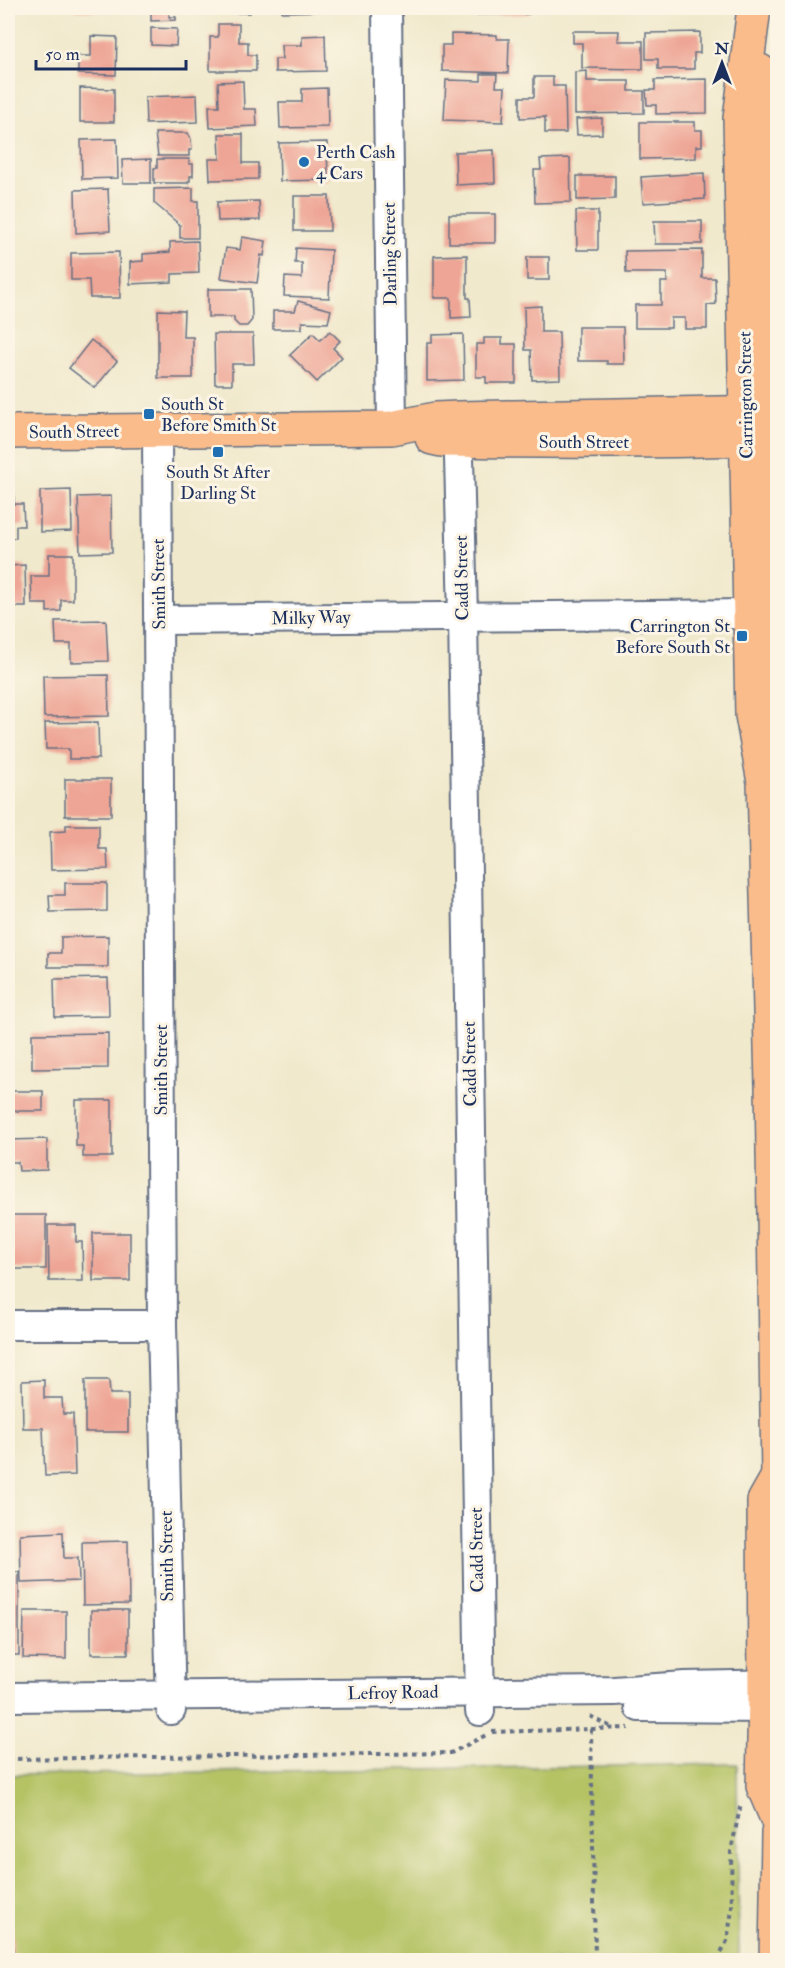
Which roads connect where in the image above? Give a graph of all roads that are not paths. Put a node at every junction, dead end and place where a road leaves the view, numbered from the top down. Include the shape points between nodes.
1 (387, 8) edge
2 (754, 8) edge
3 (765, 425) edge
4 (392, 428) junction
5 (459, 429) junction
6 (157, 430) junction
7 (8, 432) edge
8 (749, 614) junction
9 (463, 616) junction
10 (159, 621) junction
11 (764, 782) junction
12 (8, 1325) edge
13 (162, 1325) junction
14 (777, 1478) edge
15 (771, 1696) edge
16 (8, 1697) edge
17 (479, 1702) junction
18 (171, 1703) junction
19 (8, 1712) edge
20 (777, 1821) edge
21 (777, 1833) edge
22 (776, 1960) edge

1 - 4 street, Darling Street
2 - 3 main road, Carrington Street via 764,118 768,376
3 - 5 main road, South Street
3 - 8 main road, Carrington Street
3 - 11 main road, Carrington Street via 776,714
4 - 5 main road, South Street via 435,419
4 - 6 main road, South Street
5 - 9 street, Cadd Street
6 - 7 main road, South Street
6 - 10 street, Smith Street
8 - 9 street, Milky Way
8 - 11 main road, Carrington Street via 752,715
9 - 10 street, Milky Way
9 - 17 street, Cadd Street
10 - 13 street, Smith Street
11 - 14 main road, Carrington Street
12 - 13 street
13 - 18 street, Smith Street
14 - 15 main road, Carrington Street via 764,1501
15 - 17 street, Lefroy Road via 685,1686
15 - 17 street, Lefroy Road via 656,1706 584,1719
15 - 20 main road, Carrington Street via 763,1786
16 - 18 street, Lefroy Road
17 - 18 street, Lefroy Road via 324,1708
18 - 19 street, Lefroy Road
21 - 22 main road

